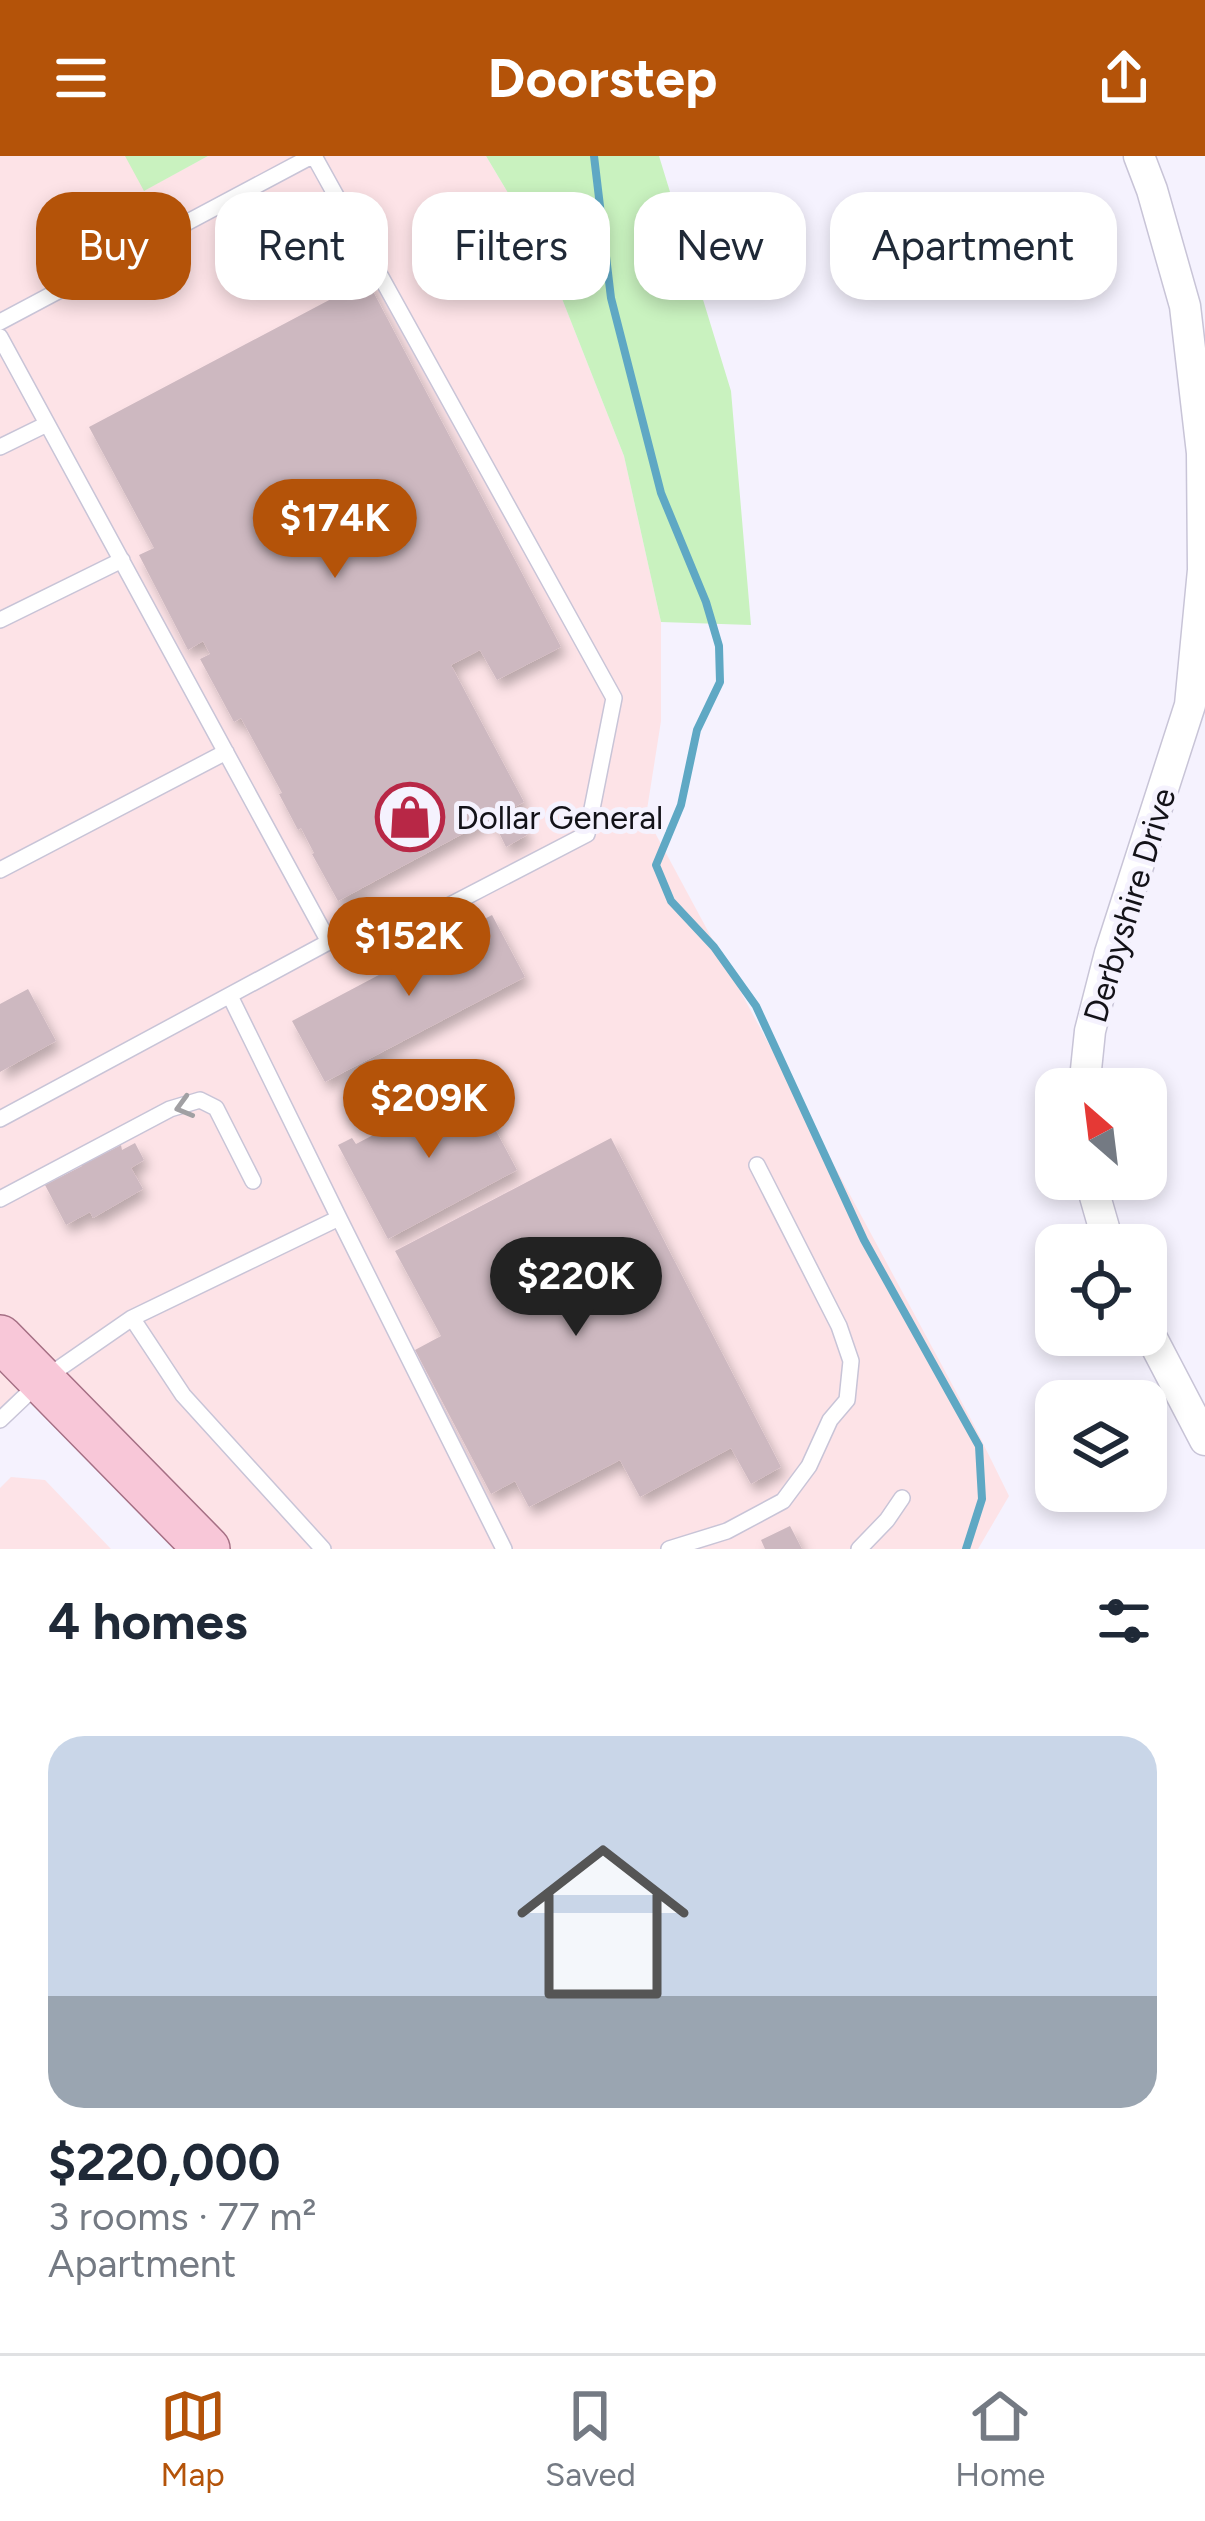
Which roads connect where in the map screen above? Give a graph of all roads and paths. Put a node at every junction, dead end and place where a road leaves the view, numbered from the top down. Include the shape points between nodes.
1 (313, 156) edge
2 (1138, 156) edge
3 (0, 322) edge
4 (0, 337) edge
5 (47, 424) junction
6 (0, 447) edge
7 (122, 560) junction
8 (0, 620) edge
9 (226, 752) junction
10 (0, 871) edge
11 (329, 942) junction
12 (230, 996) junction
13 (1086, 1068) edge
14 (0, 1118) edge
15 (757, 1165) dead end
16 (253, 1181) dead end
17 (0, 1199) edge
18 (339, 1218) junction
19 (132, 1318) junction
20 (0, 1338) edge
21 (1161, 1356) edge
22 (41, 1381) junction
23 (0, 1420) edge
24 (1205, 1440) edge
25 (902, 1498) dead end
26 (207, 1549) edge
27 (323, 1549) edge
28 (504, 1549) edge
29 (669, 1549) edge
30 (859, 1549) edge

1 - 3 lane
1 - 11 lane via 614,698 587,834 404,929 349,931
2 - 13 street, Derbyshire Drive via 1185,306 1202,453 1203,570 1190,705 1110,953
4 - 5 lane
5 - 6 lane
5 - 7 lane
7 - 8 lane
7 - 9 lane
9 - 10 lane
9 - 11 lane
11 - 12 lane
12 - 14 lane
12 - 18 lane
15 - 29 lane via 839,1326 851,1361 847,1400 783,1502
16 -> 17 lane via 216,1108 200,1100
18 - 19 lane
18 - 28 lane
19 - 22 lane
19 - 27 lane via 183,1395
20 - 22 main road
21 - 24 street
22 - 23 lane
22 - 26 main road
25 - 30 lane

